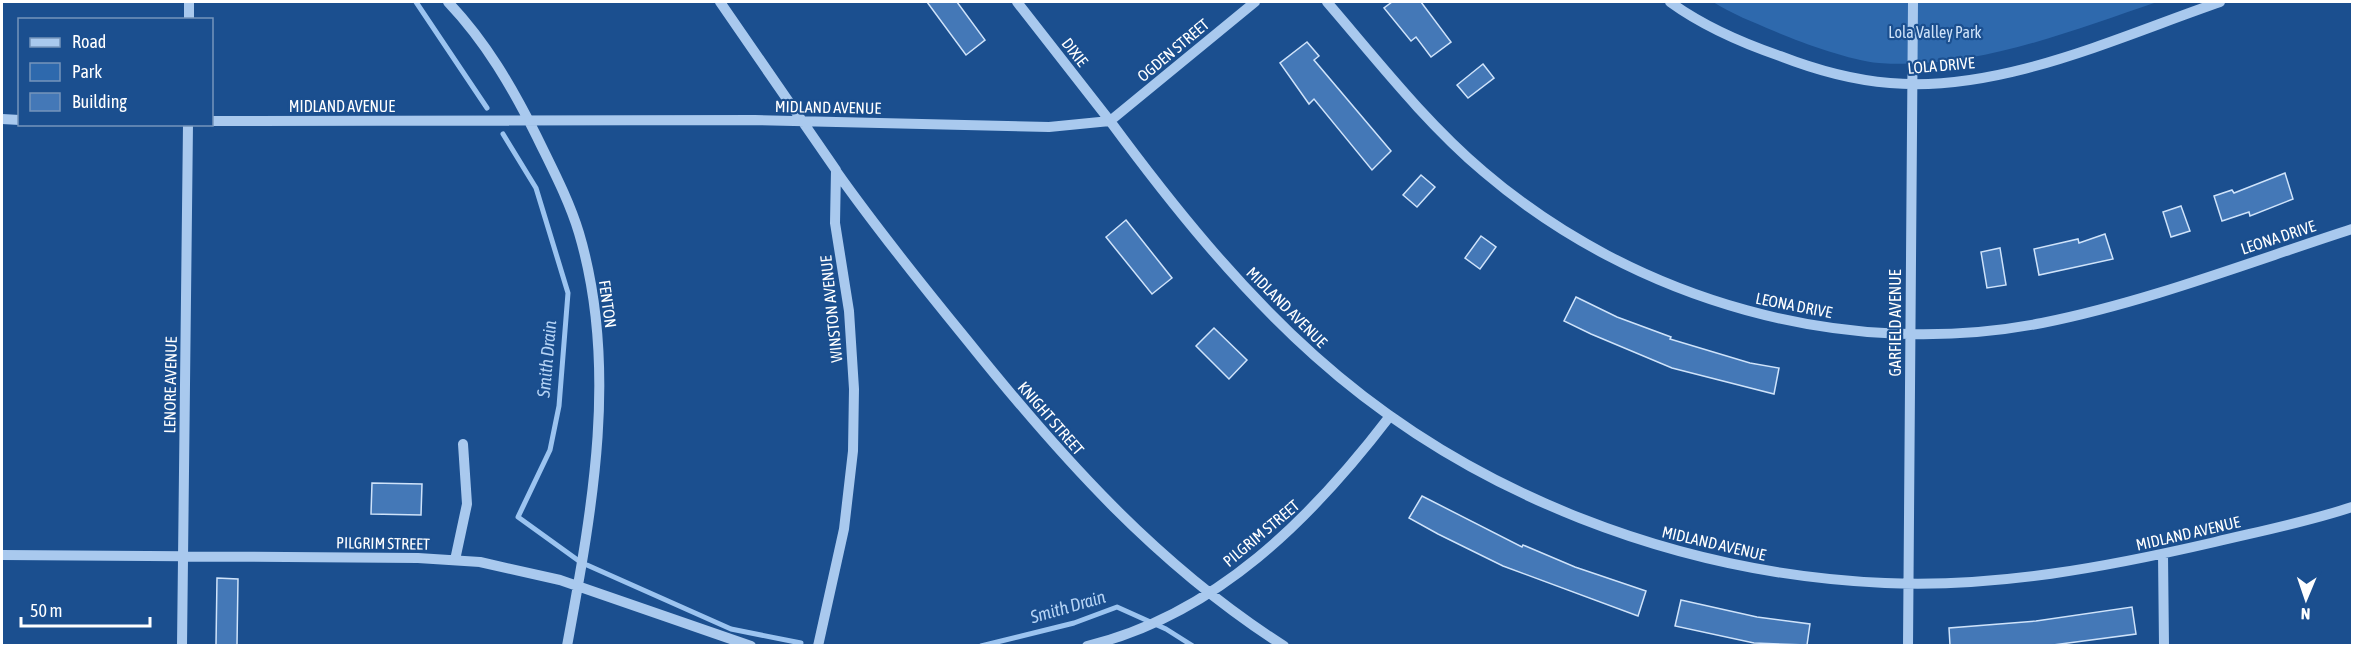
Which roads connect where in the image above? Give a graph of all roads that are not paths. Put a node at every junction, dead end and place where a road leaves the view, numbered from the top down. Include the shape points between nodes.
1 (189, 2) edge
2 (448, 2) edge
3 (720, 2) edge
4 (1017, 2) edge
5 (1255, 2) edge
6 (1327, 2) edge
7 (1670, 2) edge
8 (1913, 2) edge
9 (2220, 2) edge
10 (189, 18) edge
11 (1912, 84) junction
12 (2, 119) edge
13 (18, 120) edge
14 (528, 120) junction
15 (213, 121) edge
16 (1110, 121) junction
17 (801, 122) junction
18 (188, 126) edge
19 (836, 171) junction
20 (2352, 229) edge
21 (1910, 333) junction
22 (1390, 416) junction
23 (463, 444) dead end
24 (2352, 507) edge
25 (2163, 554) junction
26 (2, 555) edge
27 (182, 556) junction
28 (455, 560) junction
29 (1908, 583) junction
30 (578, 588) junction
31 (1207, 592) junction
32 (182, 645) edge
33 (567, 645) edge
34 (751, 645) edge
35 (818, 645) edge
36 (1087, 645) edge
37 (1284, 645) edge
38 (1908, 645) edge
39 (2164, 645) edge

1 - 10 street
2 - 14 street, FENTON via 488,48
3 - 17 street
4 - 16 street, DIXIE
5 - 16 street, OGDEN STREET
6 - 21 street, LEONA DRIVE via 1447,139 1510,194 1578,240 1654,278 1744,310 1836,329
7 - 11 street, LOLA DRIVE via 1729,36 1801,64 1858,79
8 - 11 street, GARFIELD AVENUE
9 - 11 street, LOLA DRIVE via 2040,63 1957,81
11 - 21 street, GARFIELD AVENUE
12 - 13 street
14 - 15 street, MIDLAND AVENUE
14 - 17 street, MIDLAND AVENUE
14 - 30 street, FENTON via 578,232 597,334 598,442
16 - 17 street, MIDLAND AVENUE via 1049,127
16 - 22 street, MIDLAND AVENUE via 1244,287 1314,356
17 - 19 street
18 - 27 street, LENORE AVENUE
19 - 31 street, KNIGHT STREET via 880,232 1041,432 1109,504 1178,570
19 - 35 street, WINSTON AVENUE via 835,223 849,311 854,389 853,452 844,529
20 - 21 street, LEONA DRIVE via 2103,308 2041,323 1983,332
21 - 29 street, GARFIELD AVENUE
22 - 29 street, MIDLAND AVENUE via 1457,459 1517,490 1581,519 1650,543 1782,574
22 - 31 street, PILGRIM STREET via 1312,510 1236,576
23 - 28 street via 467,504
24 - 25 street, MIDLAND AVENUE
25 - 29 street, MIDLAND AVENUE via 2037,576
25 - 39 street
26 - 27 street, PILGRIM STREET
27 - 28 street, PILGRIM STREET
27 - 32 street, LENORE AVENUE
28 - 30 street, PILGRIM STREET via 502,566
29 - 38 street, GARFIELD AVENUE
30 - 33 street, FENTON
30 - 34 street, PILGRIM STREET
31 - 36 street, PILGRIM STREET via 1142,629
31 - 37 street, KNIGHT STREET

